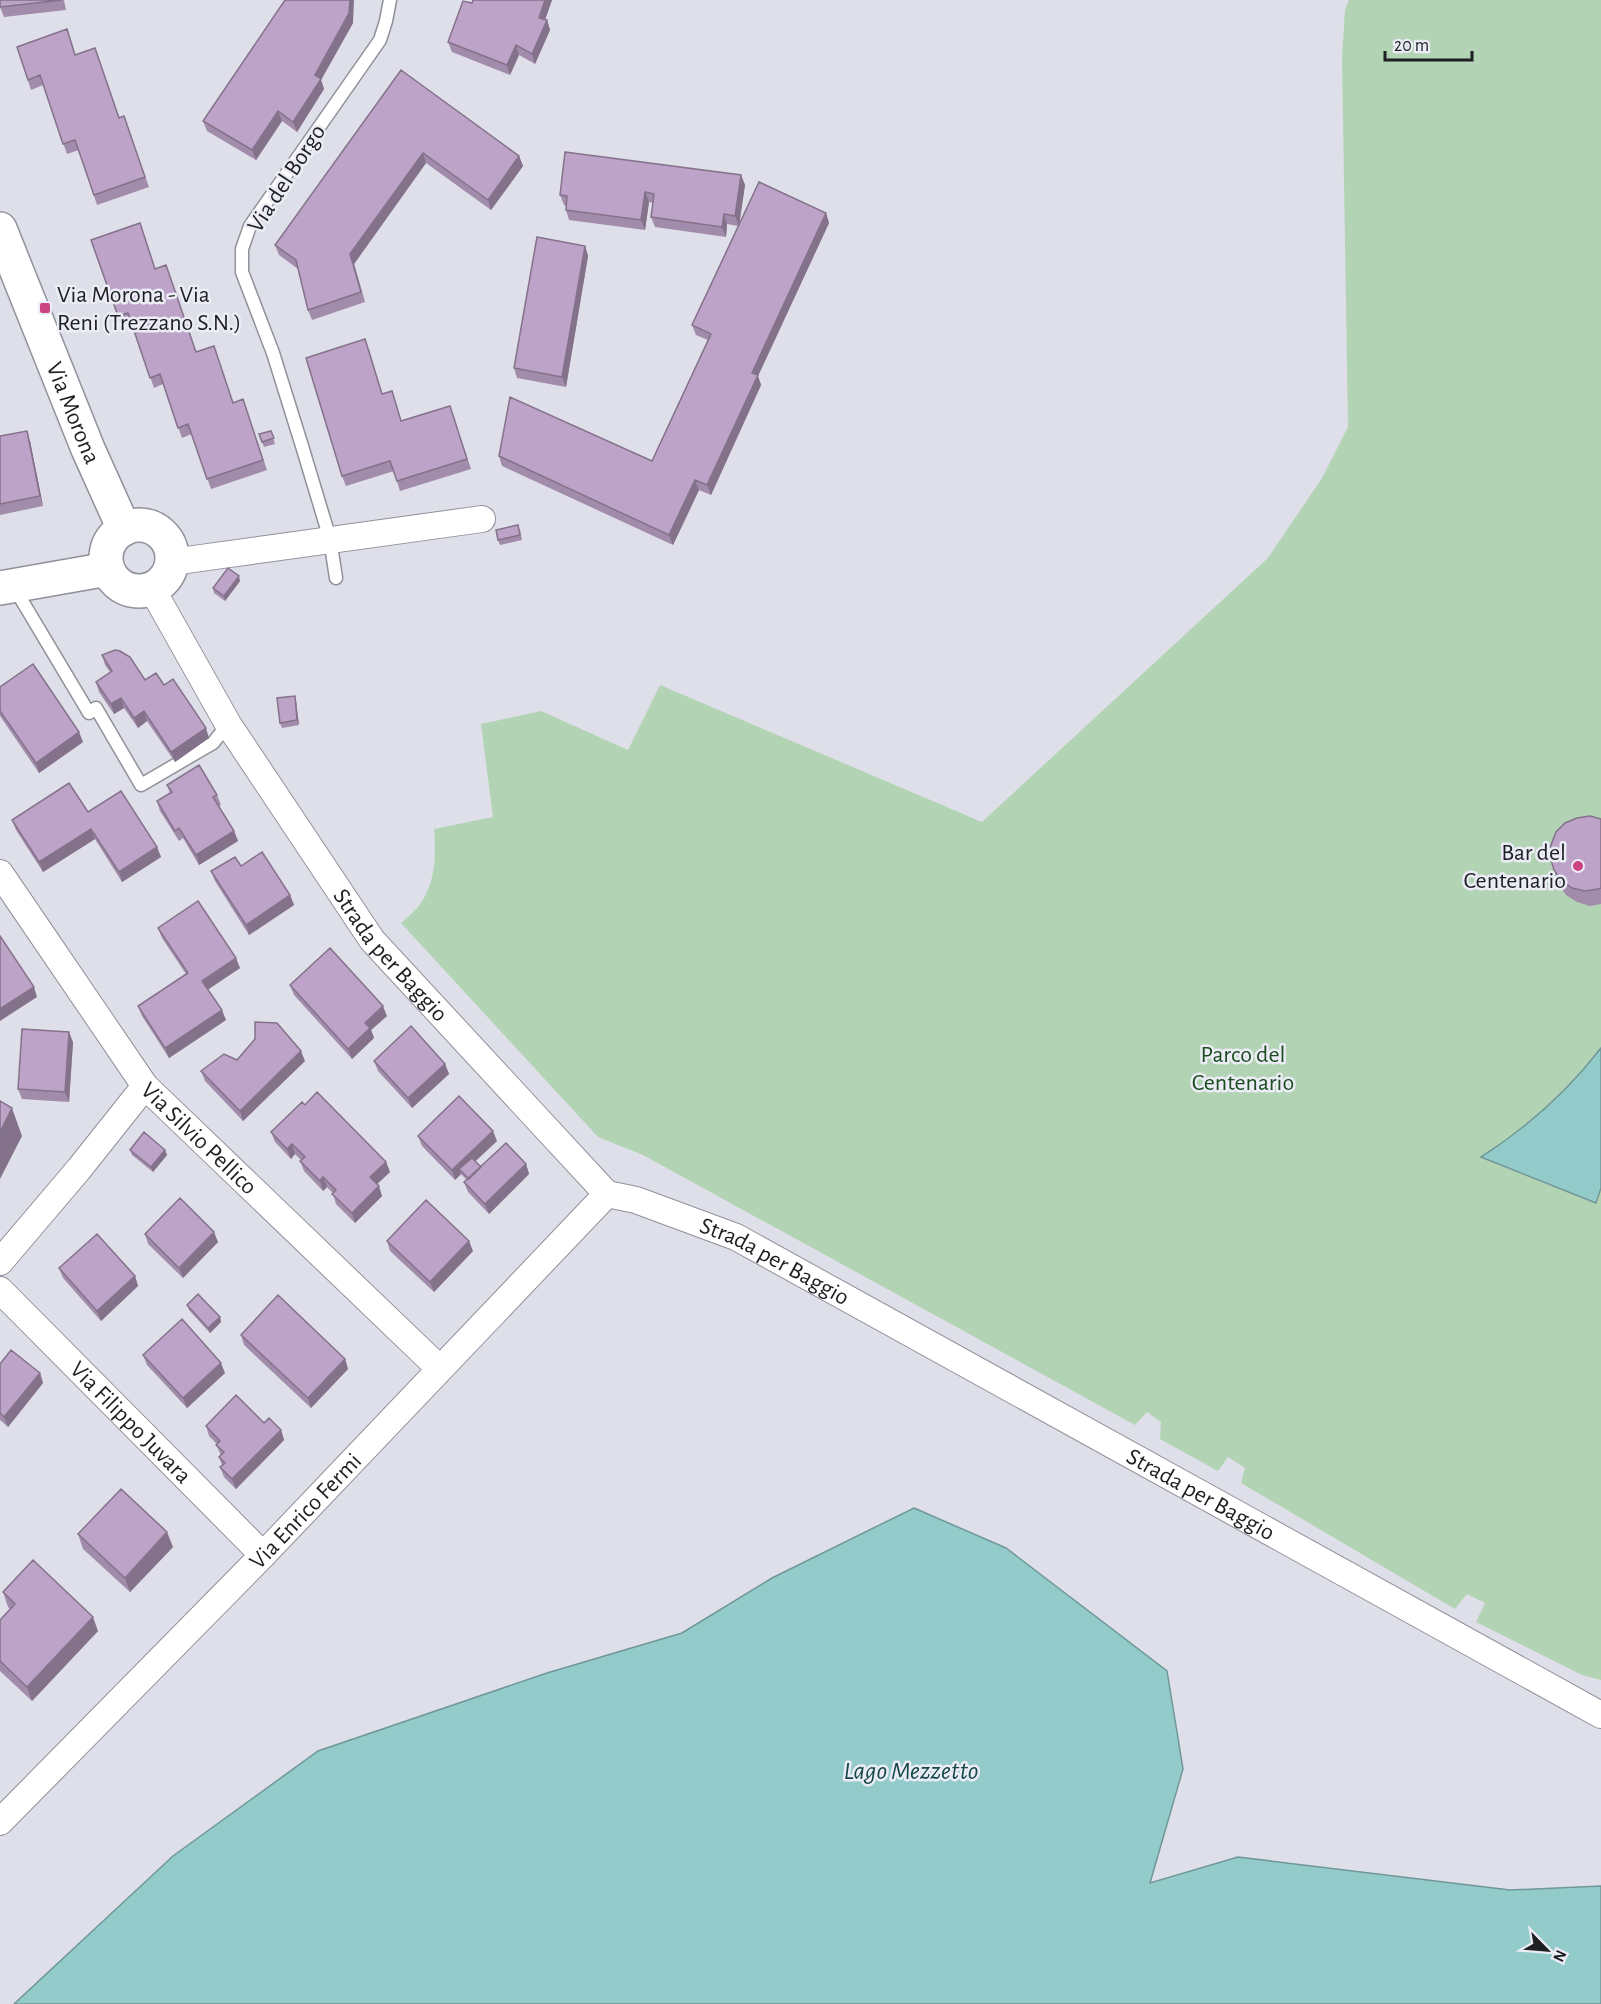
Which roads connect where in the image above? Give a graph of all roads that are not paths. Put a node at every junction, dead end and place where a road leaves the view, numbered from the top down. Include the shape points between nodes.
1 (390, 0) edge
2 (4, 249) edge
3 (482, 519) dead end
4 (124, 529) junction
5 (330, 539) junction
6 (172, 562) junction
7 (108, 569) junction
8 (336, 578) dead end
9 (7, 587) edge
10 (153, 589) junction
11 (228, 724) junction
12 (0, 873) edge
13 (145, 1086) junction
14 (607, 1194) junction
15 (0, 1262) edge
16 (0, 1290) edge
17 (439, 1368) junction
18 (263, 1555) junction
19 (1601, 1715) edge
20 (0, 1822) edge

1 - 5 lane, Via del Borgo via 380,40 250,226 242,249 242,272 273,353
2 - 4 main road, Via Morona
3 - 5 street
4 - 6 main road via 141,525 158,531 170,545
4 - 7 main road via 108,546
5 - 6 street
5 - 8 lane, Via del Borgo
6 - 10 main road via 168,575
7 - 9 main road
7 - 10 main road via 126,589
9 - 11 lane via 89,713 96,708 141,785 213,743
10 - 11 street, Strada per Baggio
11 - 14 street, Strada per Baggio via 372,940
12 - 13 street, Via Silvio Pellico
13 - 15 street
13 - 17 street, Via Silvio Pellico
14 - 17 street, Via Enrico Fermi
14 - 19 street, Strada per Baggio via 636,1200 736,1237
16 - 18 street, Via Filippo Juvara
17 - 18 street, Via Enrico Fermi
18 - 20 street, Via Enrico Fermi

